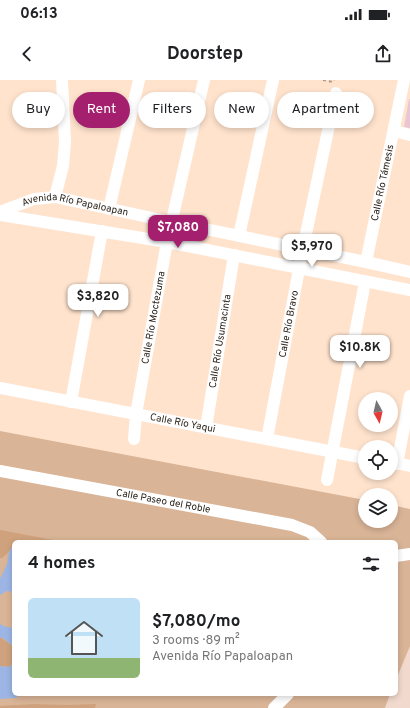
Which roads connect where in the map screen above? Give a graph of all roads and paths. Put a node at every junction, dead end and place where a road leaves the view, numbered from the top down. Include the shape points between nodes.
1 (62, 80) edge
2 (139, 80) edge
3 (204, 80) edge
4 (273, 80) edge
5 (324, 80) edge
6 (334, 80) edge
7 (404, 80) edge
8 (329, 128) edge
9 (394, 131) junction
10 (410, 135) edge
11 (55, 197) junction
12 (109, 209) junction
13 (0, 214) edge
14 (171, 222) junction
15 (102, 231) junction
16 (239, 236) junction
17 (167, 242) junction
18 (303, 248) junction
19 (234, 255) junction
20 (366, 262) junction
21 (300, 268) junction
22 (410, 272) edge
23 (365, 282) junction
24 (410, 290) edge
25 (0, 388) edge
26 (410, 396) edge
27 (71, 402) junction
28 (136, 414) junction
29 (206, 428) junction
30 (134, 439) dead end
31 (267, 439) junction
32 (398, 446) edge
33 (332, 451) junction
34 (358, 457) edge
35 (398, 464) edge
36 (410, 466) edge
37 (0, 471) edge
38 (327, 480) dead end
39 (319, 540) edge
40 (410, 554) edge
41 (398, 556) edge
42 (286, 696) edge
43 (274, 708) edge

1 - 11 street via 64,160
2 - 12 street
3 - 14 street, Calle Río Moctezuma
4 - 16 street
5 - 6 path
7 - 9 street, Calle Río Támesis
8 - 18 street, Calle Río Bravo
9 - 10 street
9 - 20 street, Calle Río Támesis
11 - 12 street, Avenida Río Papaloapan
11 - 13 street, Avenida Río Papaloapan via 34,199
12 - 14 street, Avenida Río Papaloapan
13 - 15 street, Avenida Río Papaloapan
14 - 16 street, Avenida Río Papaloapan
14 - 17 street, Calle Río Moctezuma
15 - 17 street, Avenida Río Papaloapan
15 - 27 street
16 - 18 street, Avenida Río Papaloapan
17 - 19 street, Avenida Río Papaloapan
17 - 28 street, Calle Río Moctezuma
18 - 20 street, Avenida Río Papaloapan
18 - 21 street, Calle Río Bravo
19 - 21 street, Avenida Río Papaloapan
19 - 29 street, Calle Río Usumacinta
20 - 22 street, Avenida Río Papaloapan
21 - 23 street, Avenida Río Papaloapan
21 - 31 street, Calle Río Bravo
23 - 24 street, Avenida Río Papaloapan
23 - 33 street
25 - 27 street, Calle Río Yaqui
26 - 32 street
27 - 28 street, Calle Río Yaqui
28 - 29 street, Calle Río Yaqui
28 - 30 street, Calle Río Moctezuma
29 - 31 street, Calle Río Yaqui
31 - 33 street, Calle Río Yaqui
33 - 34 street, Calle Río Yaqui
33 - 38 street
35 - 36 street
37 - 39 street, Calle Paseo del Roble via 292,525 310,532
40 - 41 street
42 - 43 street

